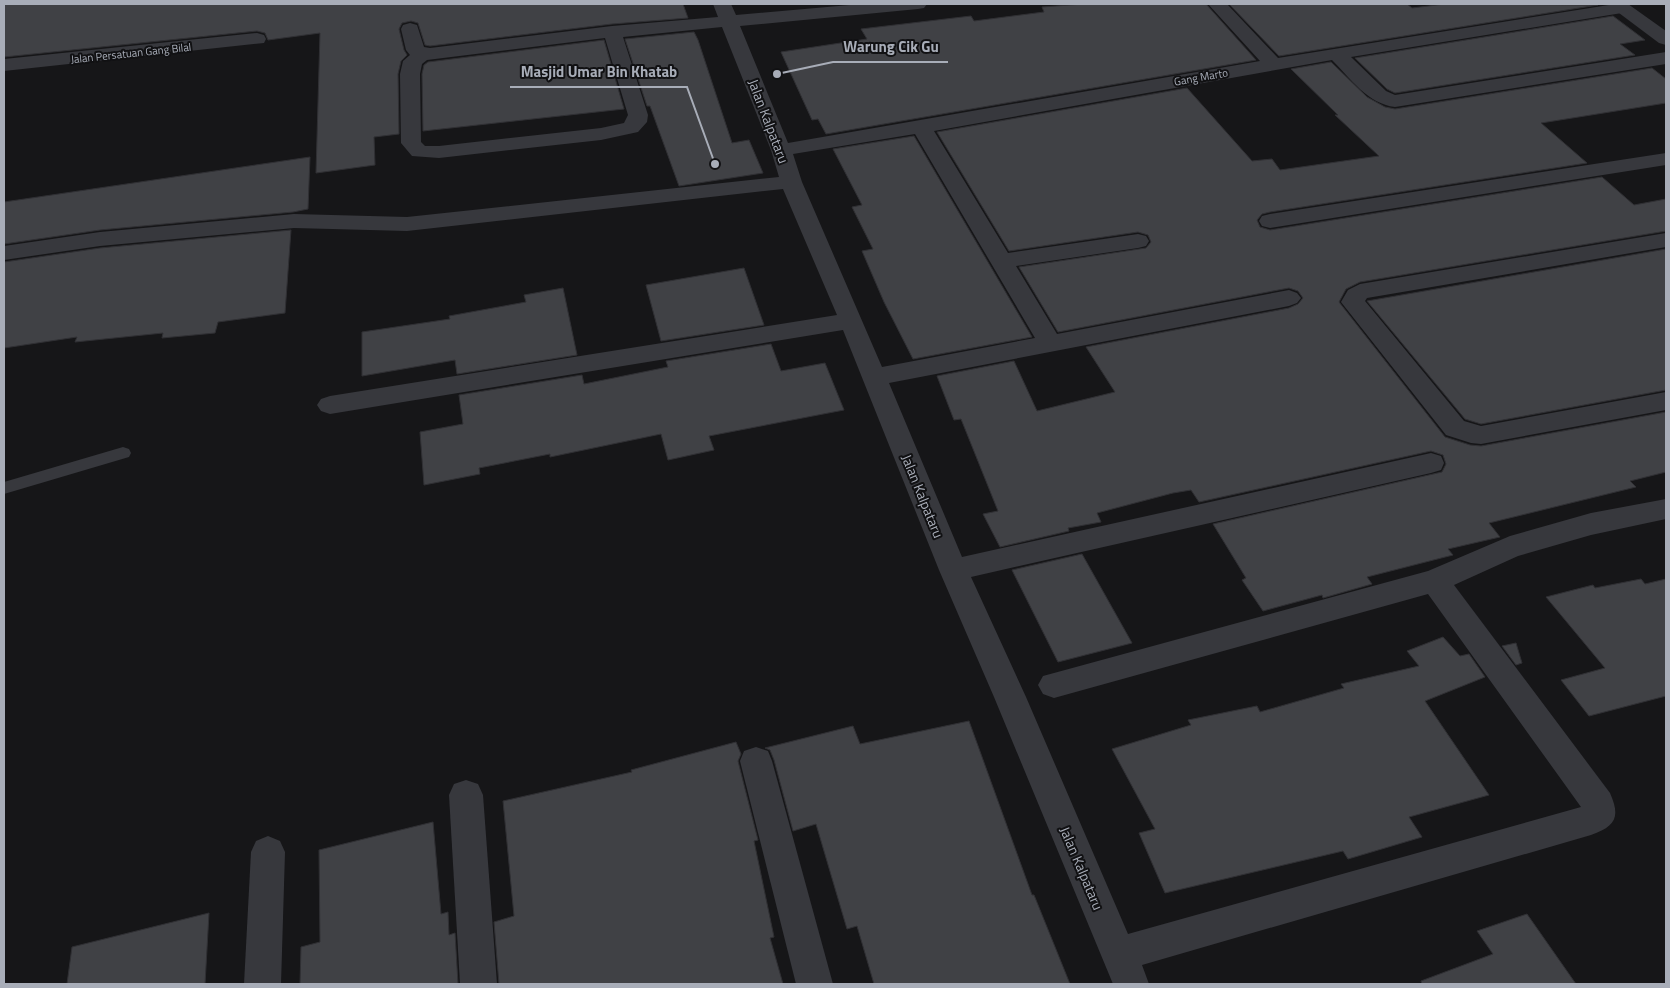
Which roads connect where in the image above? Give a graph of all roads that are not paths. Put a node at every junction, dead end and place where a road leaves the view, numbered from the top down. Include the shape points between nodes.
1 (918, 4) edge
2 (1217, 4) edge
3 (1619, 6) edge
4 (726, 13) edge
5 (410, 28) dead end
6 (612, 32) junction
7 (257, 39) dead end
8 (1666, 39) edge
9 (428, 54) junction
10 (1336, 54) junction
11 (1666, 58) edge
12 (1274, 64) junction
13 (4, 65) edge
14 (921, 127) junction
15 (781, 150) junction
16 (1666, 160) edge
17 (791, 182) junction
18 (1270, 221) dead end
19 (1666, 240) edge
20 (1138, 241) dead end
21 (4, 253) edge
22 (1004, 261) junction
23 (1289, 298) dead end
24 (851, 321) junction
25 (1051, 344) junction
26 (874, 377) junction
27 (1666, 401) edge
28 (330, 406) dead end
29 (123, 453) dead end
30 (1431, 464) dead end
31 (4, 488) edge
32 (1666, 509) edge
33 (953, 570) junction
34 (1435, 581) junction
35 (1054, 685) dead end
36 (756, 761) dead end
37 (466, 795) dead end
38 (268, 852) dead end
39 (1119, 954) junction
40 (262, 984) edge
41 (479, 984) edge
42 (815, 984) edge
43 (1132, 984) edge

1 - 4 street
2 - 12 street
3 - 8 street
3 - 10 street, Gang Marto
4 - 6 street
4 - 15 street, Jalan Kalpataru
5 - 9 street via 415,50
6 - 9 street
6 - 9 street via 638,118 631,128 601,134 419,152 411,143 410,74 414,61
7 - 13 street, Jalan Persatuan Gang Bilal
10 - 11 street via 1386,100 1395,101
10 - 12 street, Gang Marto
12 - 14 street, Gang Marto
14 - 15 street, Gang Marto
14 - 22 street
15 - 17 street, Jalan Kalpataru
16 - 18 street
17 - 21 street via 407,224 384,226 294,221 100,239
17 - 24 street, Jalan Kalpataru
19 - 27 street via 1360,292 1353,302 1455,428 1471,434
20 - 22 street
22 - 25 street
23 - 25 street
24 - 26 street, Jalan Kalpataru
24 - 28 street
25 - 26 street
26 - 33 street, Jalan Kalpataru
29 - 31 lane
30 - 33 street
32 - 34 street via 1591,524 1510,548
33 - 39 street, Jalan Kalpataru
34 - 35 street
34 - 39 street via 1598,804 1599,816
36 - 42 street
37 - 41 street
38 - 40 street
39 - 43 street, Jalan Kalpataru

